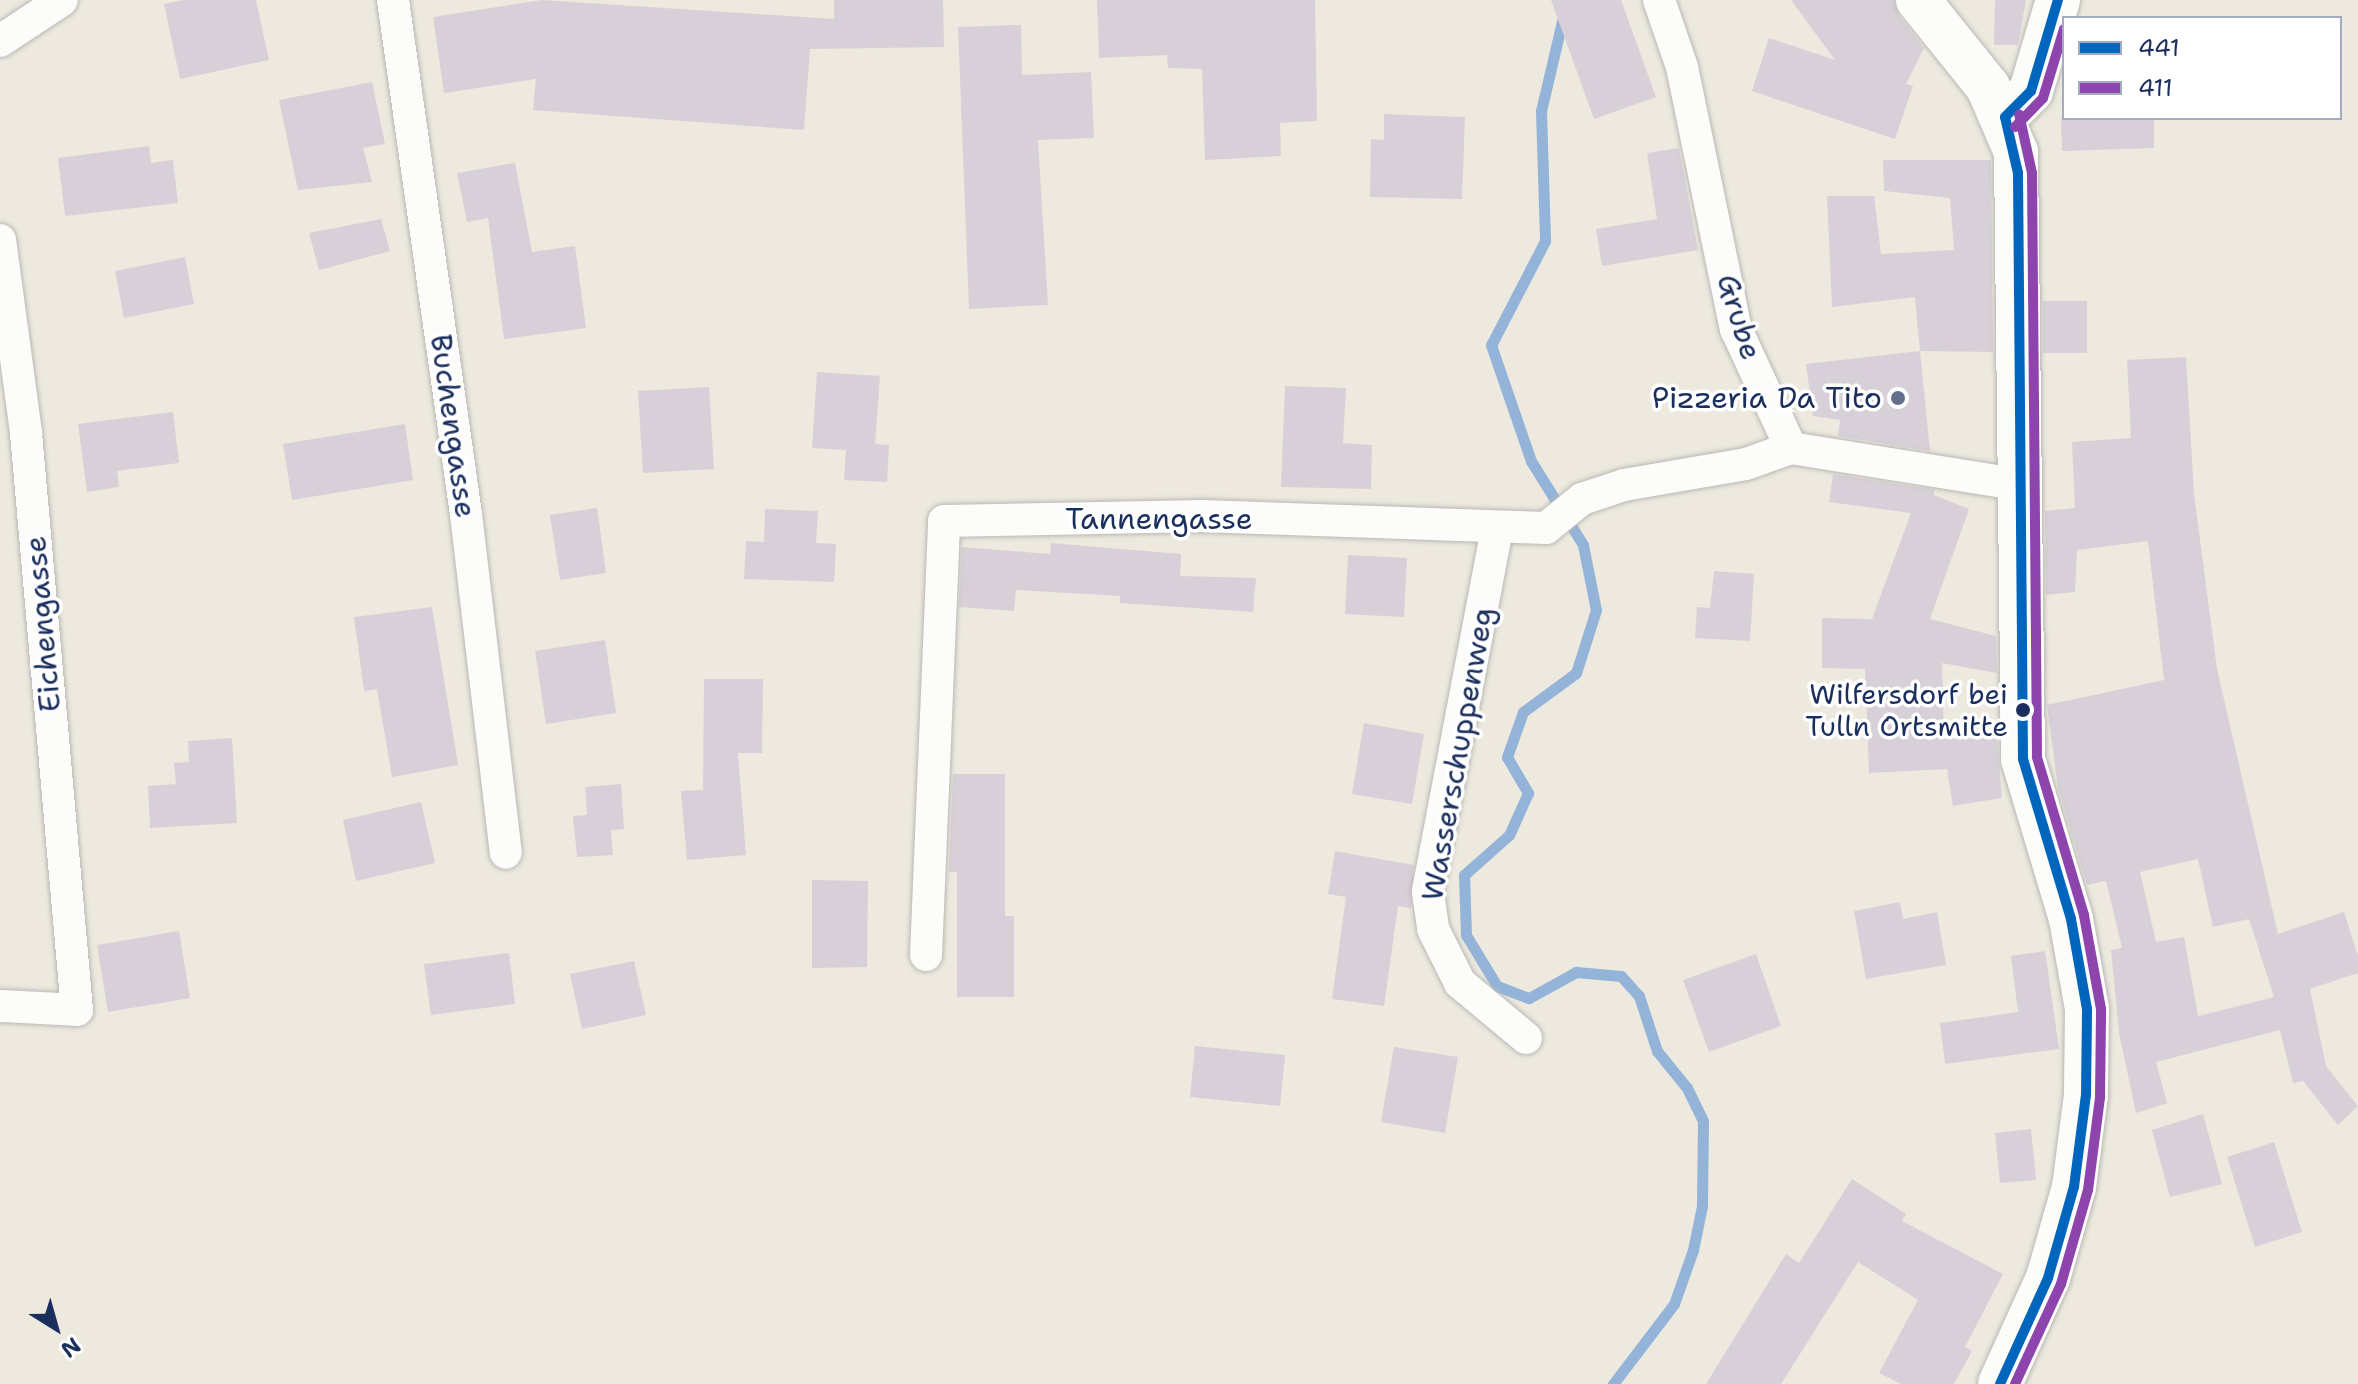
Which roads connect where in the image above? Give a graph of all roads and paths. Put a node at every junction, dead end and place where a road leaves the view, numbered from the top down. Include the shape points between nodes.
1 (62, 0) edge
2 (393, 0) edge
3 (1659, 0) edge
4 (1918, 0) edge
5 (2058, 0) edge
6 (0, 41) edge
7 (2005, 117) junction
8 (0, 240) edge
9 (1791, 448) junction
10 (2023, 485) junction
11 (1497, 529) junction
12 (506, 853) dead end
13 (926, 955) dead end
14 (0, 1006) edge
15 (1526, 1038) dead end
16 (2000, 1384) edge

1 - 6 street
2 - 12 street, Buchengasse via 466,514
3 - 9 street, Grube via 1682,67 1736,329
4 - 7 street
5 - 7 street via 2031,91
7 - 10 street via 2018,173
8 - 14 street, Eichengasse via 26,433 77,1010
9 - 10 street
9 - 11 street, Tannengasse via 1746,464 1624,485 1582,499 1546,528
10 - 16 street via 2023,759 2071,919 2087,1009 2086,1095 2074,1187 2048,1278
11 - 13 street, Tannengasse via 1202,516 944,521
11 - 15 street, Wasserschuppenweg via 1428,892 1433,929 1460,983

